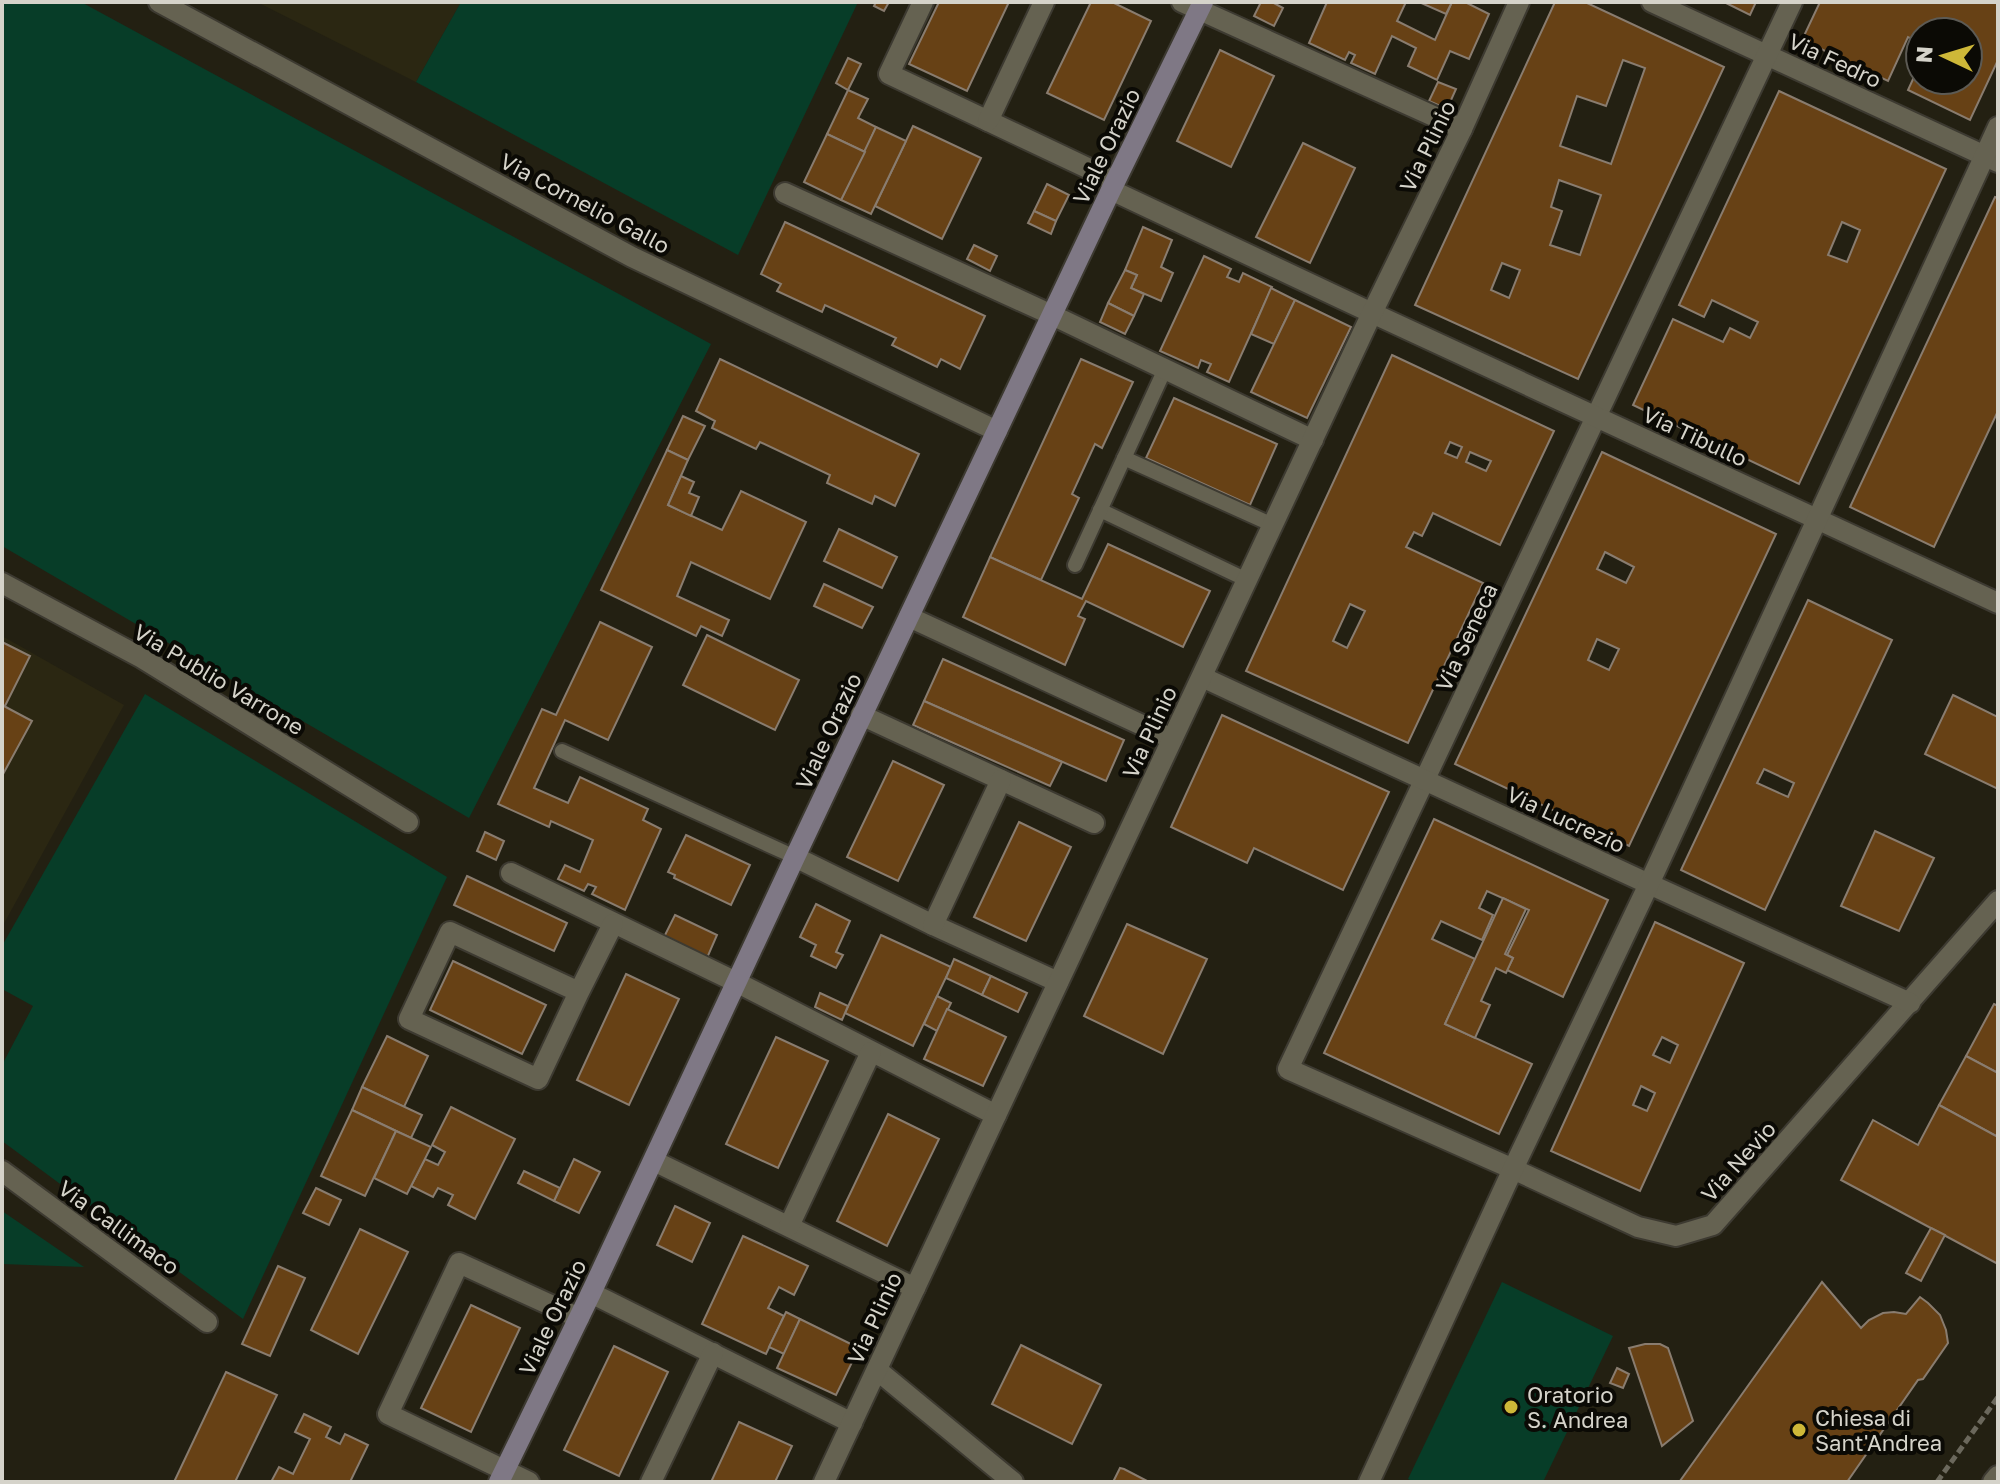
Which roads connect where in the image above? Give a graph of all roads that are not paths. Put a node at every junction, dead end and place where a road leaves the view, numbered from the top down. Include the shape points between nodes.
1 (159, 2) edge
2 (923, 2) edge
3 (1044, 2) edge
4 (1519, 2) edge
5 (1652, 2) edge
6 (1792, 2) edge
7 (1195, 5) edge
8 (1767, 55) junction
9 (988, 121) junction
10 (1998, 127) edge
11 (1462, 129) junction
12 (1991, 158) edge
13 (1113, 185) junction
14 (785, 193) dead end
15 (1372, 313) junction
16 (1052, 315) junction
17 (1165, 369) junction
18 (1596, 417) junction
19 (997, 431) junction
20 (1313, 440) junction
21 (1124, 458) junction
22 (1100, 510) junction
23 (1816, 518) junction
24 (1273, 525) junction
25 (1075, 565) dead end
26 (1247, 580) junction
27 (2, 583) edge
28 (1998, 603) edge
29 (909, 617) junction
30 (1202, 677) junction
31 (861, 715) junction
32 (1172, 739) junction
33 (562, 751) dead end
34 (1426, 779) junction
35 (1001, 780) junction
36 (408, 822) dead end
37 (1094, 823) dead end
38 (795, 857) junction
39 (511, 873) dead end
40 (1649, 884) junction
41 (1998, 901) edge
42 (613, 924) junction
43 (933, 925) junction
44 (736, 982) junction
45 (1058, 982) junction
46 (579, 992) junction
47 (1910, 1003) junction
48 (871, 1052) junction
49 (996, 1115) junction
50 (654, 1161) junction
51 (1513, 1169) junction
52 (2, 1171) edge
53 (789, 1226) junction
54 (915, 1288) junction
55 (591, 1293) junction
56 (579, 1318) junction
57 (207, 1322) dead end
58 (713, 1353) junction
59 (877, 1370) junction
60 (852, 1423) junction
61 (502, 1476) edge
62 (1998, 1476) edge
63 (529, 1482) edge
64 (651, 1482) edge
65 (824, 1482) edge
66 (1013, 1482) edge
67 (1369, 1482) edge
68 (1993, 1482) edge

1 - 19 street, Via Cornelio Gallo via 632,257
2 - 9 street, Via Tibullo via 889,74
3 - 9 street
4 - 11 street, Via Plinio
5 - 8 street, Via Fedro
6 - 8 street, Via Seneca
7 - 11 street
7 - 13 street, Viale Orazio
8 - 12 street, Via Fedro
8 - 18 street, Via Seneca
9 - 13 street, Via Tibullo
10 - 12 street
11 - 15 street, Via Plinio
12 - 23 street
13 - 15 street, Via Tibullo
13 - 16 street, Viale Orazio
14 - 16 street
15 - 18 street, Via Tibullo
15 - 20 street, Via Plinio
16 - 17 street
16 - 19 street, Viale Orazio
17 - 20 street
17 - 21 lane
18 - 23 street, Via Tibullo
18 - 34 street, Via Seneca
19 - 29 street, Viale Orazio
20 - 24 street, Via Plinio
21 - 22 lane
21 - 24 lane
22 - 25 lane
22 - 26 lane
23 - 28 street, Via Tibullo
23 - 40 street
24 - 26 street, Via Plinio
26 - 30 street, Via Plinio
27 - 36 street, Via Publio Varrone via 142,658
29 - 31 street, Viale Orazio
29 - 32 street
30 - 32 street, Via Plinio
30 - 34 street, Via Lucrezio
31 - 35 street
31 - 38 street, Viale Orazio
32 - 45 street, Via Plinio
33 - 38 lane
34 - 40 street, Via Lucrezio
34 - 51 street, Via Seneca via 1288,1069
35 - 37 street
35 - 43 street
38 - 43 street
38 - 44 street, Viale Orazio
39 - 42 street
40 - 47 street, Via Lucrezio
40 - 51 street
41 - 47 street, Via Nevio
42 - 44 street
42 - 46 street
43 - 45 street
44 - 48 street
44 - 50 street, Viale Orazio
45 - 49 street, Via Plinio
46 - 46 street via 538,1079 409,1019 450,932
47 - 51 street, Via Nevio via 1713,1225 1676,1236 1638,1227
48 - 49 street
48 - 53 street
49 - 54 street, Via Plinio
50 - 53 street
50 - 55 street, Viale Orazio
51 - 67 street
52 - 57 street, Via Callimaco
53 - 54 street
54 - 59 street, Via Plinio
55 - 56 street, Viale Orazio
55 - 58 street
56 - 61 street, Viale Orazio
56 - 61 street via 459,1263 388,1414
58 - 60 street
58 - 64 street
59 - 60 street, Via Plinio
59 - 66 street
60 - 65 street, Via Plinio
61 - 63 street
62 - 68 street

